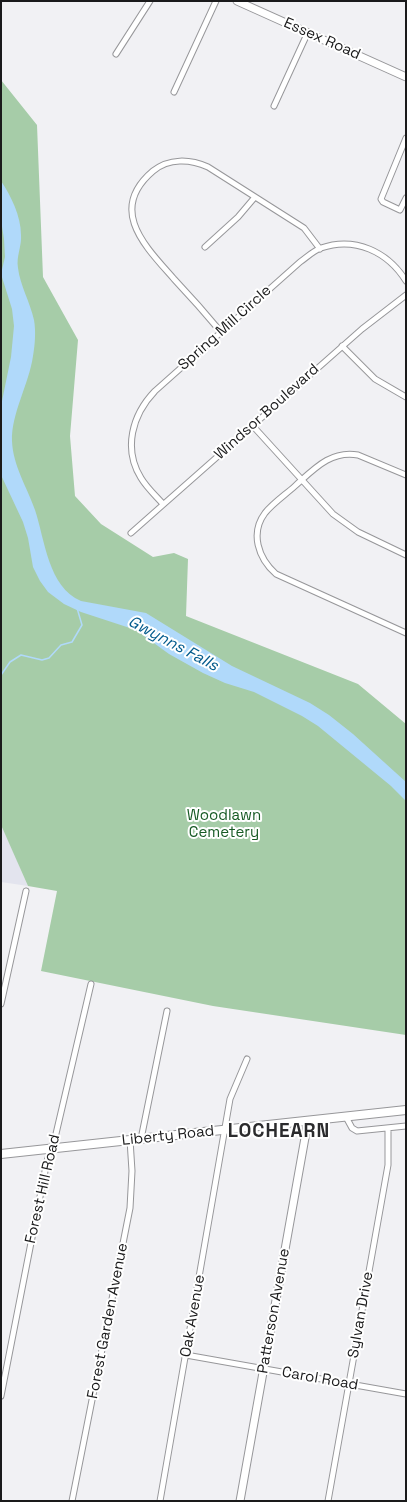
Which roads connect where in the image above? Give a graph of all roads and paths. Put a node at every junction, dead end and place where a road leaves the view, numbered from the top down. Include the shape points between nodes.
1 (150, 1) edge
2 (216, 1) edge
3 (237, 1) edge
4 (308, 32) junction
5 (116, 54) dead end
6 (406, 77) edge
7 (174, 92) dead end
8 (274, 106) dead end
9 (406, 138) edge
10 (255, 197) junction
11 (406, 198) edge
12 (205, 246) dead end
13 (320, 249) junction
14 (406, 281) edge
15 (406, 295) edge
16 (221, 332) junction
17 (342, 346) junction
18 (406, 397) edge
19 (252, 425) junction
20 (406, 475) edge
21 (301, 480) junction
22 (164, 504) junction
23 (131, 533) dead end
24 (406, 555) edge
25 (406, 633) edge
26 (26, 891) dead end
27 (91, 984) dead end
28 (1, 1004) edge
29 (167, 1011) dead end
30 (247, 1059) dead end
31 (406, 1110) edge
32 (346, 1117) junction
33 (308, 1120) junction
34 (406, 1126) edge
35 (388, 1128) junction
36 (226, 1130) junction
37 (141, 1139) junction
38 (130, 1140) junction
39 (51, 1149) junction
40 (1, 1154) edge
41 (186, 1355) junction
42 (264, 1369) junction
43 (349, 1384) junction
44 (406, 1394) edge
45 (1, 1396) edge
46 (72, 1501) edge
47 (160, 1501) edge
48 (240, 1501) edge
49 (328, 1501) edge

1 - 5 street
2 - 7 street
3 - 4 main road, Essex Road
4 - 6 main road, Essex Road
4 - 8 street
9 - 11 street via 381,199 400,210
10 - 12 street via 238,217
10 - 13 street via 304,228
10 - 16 street via 208,167 184,161 165,164 156,169 142,183 133,202 134,224 142,241
13 - 14 street, Spring Mill Circle via 342,244 376,252 394,265
13 - 16 street, Spring Mill Circle via 300,262
15 - 17 street, Windsor Boulevard
16 - 22 street, Spring Mill Circle via 155,391 143,405 136,420 132,437 133,461 142,479
17 - 18 street via 375,379
17 - 19 street, Windsor Boulevard
19 - 21 street
19 - 22 street, Windsor Boulevard
20 - 21 street via 368,458 341,454 325,460
21 - 24 street via 346,524
21 - 25 street via 270,508 262,519 257,540 265,562 281,577
22 - 23 street, Windsor Boulevard
26 - 28 street
27 - 39 street, Forest Hill Road
29 - 37 street
30 - 36 street, Oak Avenue via 232,1091
31 - 32 main road, Liberty Road
32 - 33 main road, Liberty Road
32 - 35 street via 352,1128 358,1131
33 - 36 main road, Liberty Road
33 - 42 main road, Patterson Avenue
34 - 35 street
35 - 43 street, Sylvan Drive via 388,1165
36 - 37 main road, Liberty Road
36 - 41 street, Oak Avenue
37 - 38 main road, Liberty Road
38 - 39 main road, Liberty Road
38 - 46 street, Forest Garden Avenue via 130,1208
39 - 40 main road, Liberty Road
39 - 45 street, Forest Hill Road
41 - 42 street, Carol Road
41 - 47 street, Oak Avenue
42 - 43 street, Carol Road
42 - 48 main road, Patterson Avenue
43 - 44 street, Carol Road
43 - 49 street, Sylvan Drive

